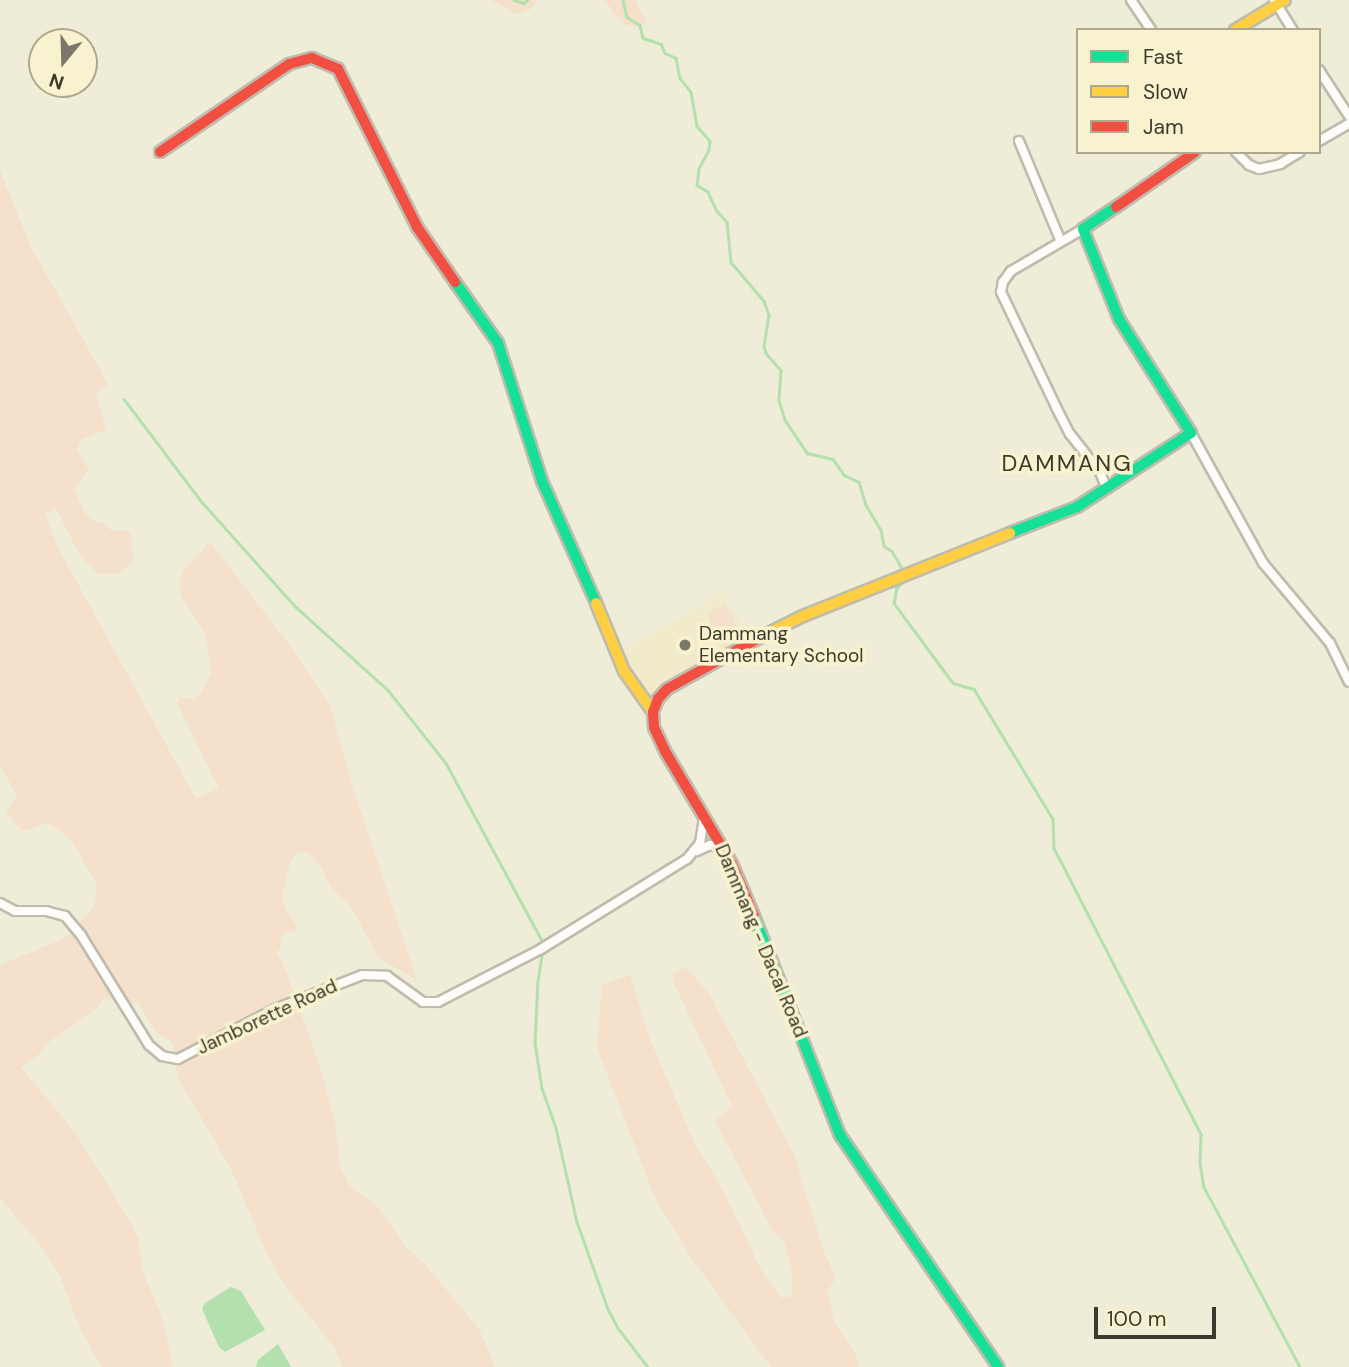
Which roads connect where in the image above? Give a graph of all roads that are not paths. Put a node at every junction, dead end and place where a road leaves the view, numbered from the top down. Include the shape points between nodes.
1 (1131, 0) edge
2 (1279, 2) edge
3 (1150, 28) edge
4 (1238, 28) edge
5 (1292, 28) edge
6 (1321, 73) edge
7 (1349, 116) edge
8 (1349, 124) edge
9 (1321, 140) edge
10 (1019, 141) dead end
11 (160, 152) dead end
12 (1192, 154) edge
13 (1238, 154) edge
14 (1296, 154) edge
15 (1083, 229) junction
16 (1061, 242) junction
17 (1191, 433) junction
18 (1107, 489) junction
19 (1349, 682) edge
20 (653, 712) junction
21 (704, 818) junction
22 (723, 849) junction
23 (695, 852) junction
24 (0, 904) edge
25 (998, 1367) edge

1 - 3 street
2 - 4 street
2 - 5 street
6 - 7 street
8 - 9 street
10 - 16 street
11 - 20 street via 289,64 312,58 338,69 410,215 498,343 542,481 624,671
12 - 15 street
13 - 14 street via 1259,169
15 - 16 street
15 - 17 street via 1119,319
16 - 18 street via 1010,271 1002,297 1056,409
17 - 18 street
17 - 19 street via 1263,563 1330,643
18 - 20 street via 1051,519 803,616 667,689
20 - 21 street, Dammang - Dacal Road via 657,737
21 - 22 street, Dammang - Dacal Road
21 - 23 street via 704,832
22 - 23 street via 709,845
22 - 25 street, Dammang - Dacal Road via 783,984 840,1135
23 - 24 street, Jamborette Road via 541,949 438,1002 423,1002 387,976 347,979 256,1018 178,1059 162,1056 149,1045 65,916 15,911

